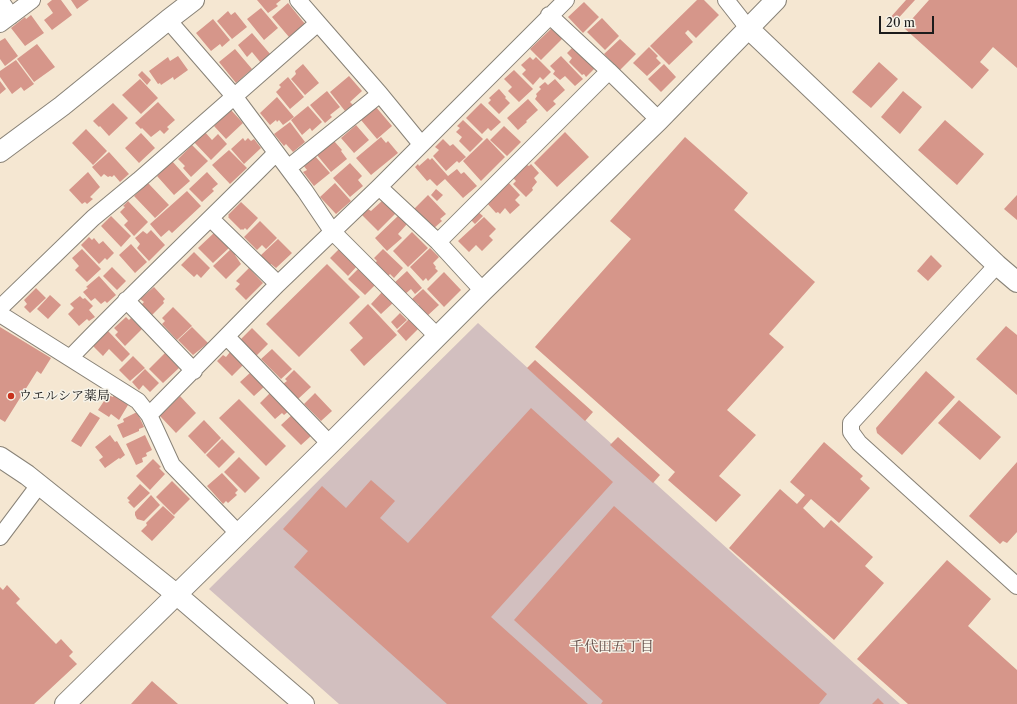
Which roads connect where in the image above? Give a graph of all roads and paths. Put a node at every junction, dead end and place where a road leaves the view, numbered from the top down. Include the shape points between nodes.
1 (0, 0) edge
2 (32, 0) edge
3 (194, 0) edge
4 (298, 0) edge
5 (566, 0) edge
6 (726, 0) edge
7 (776, 0) edge
8 (549, 15) junction
9 (6, 20) edge
10 (168, 20) junction
11 (318, 23) junction
12 (748, 28) junction
13 (609, 71) junction
14 (380, 94) junction
15 (234, 96) junction
16 (659, 120) junction
17 (421, 144) junction
18 (0, 152) edge
19 (276, 153) junction
20 (288, 168) junction
21 (378, 187) junction
22 (211, 219) junction
23 (332, 231) junction
24 (438, 242) junction
25 (997, 265) junction
26 (1017, 282) edge
27 (278, 284) junction
28 (483, 290) junction
29 (126, 300) junction
30 (0, 308) edge
31 (0, 314) edge
32 (437, 336) junction
33 (227, 337) junction
34 (70, 358) junction
35 (194, 371) junction
36 (149, 414) junction
37 (330, 444) junction
38 (0, 458) edge
39 (39, 485) junction
40 (238, 533) junction
41 (0, 537) edge
42 (1017, 586) edge
43 (176, 594) junction
44 (65, 704) edge
45 (304, 704) edge

1 - 9 street
2 - 9 street
3 - 10 street
4 - 11 street
5 - 8 street
6 - 12 street
7 - 12 street
8 - 13 street
8 - 17 street
10 - 15 street
10 - 18 street via 62,106
11 - 14 street
11 - 15 street
12 - 16 street
12 - 25 street
13 - 16 street
13 - 24 street
14 - 17 street
14 - 20 street
15 - 19 street
15 - 30 street via 93,218
16 - 28 street
17 - 21 street
19 - 20 street
19 - 22 street
20 - 23 street
21 - 23 street
21 - 24 street
22 - 27 street
22 - 29 street
23 - 27 street
23 - 32 street
24 - 28 street
25 - 26 street
25 - 42 street via 851,423 851,432 859,443
27 - 33 street
28 - 32 street
29 - 34 street
29 - 35 street
31 - 34 street
32 - 37 street
33 - 35 street
33 - 37 street
34 - 36 street via 138,401
35 - 36 street
36 - 40 street via 172,465
37 - 40 street
38 - 39 street
39 - 41 street
39 - 43 street
40 - 43 street
43 - 44 street
43 - 45 street

